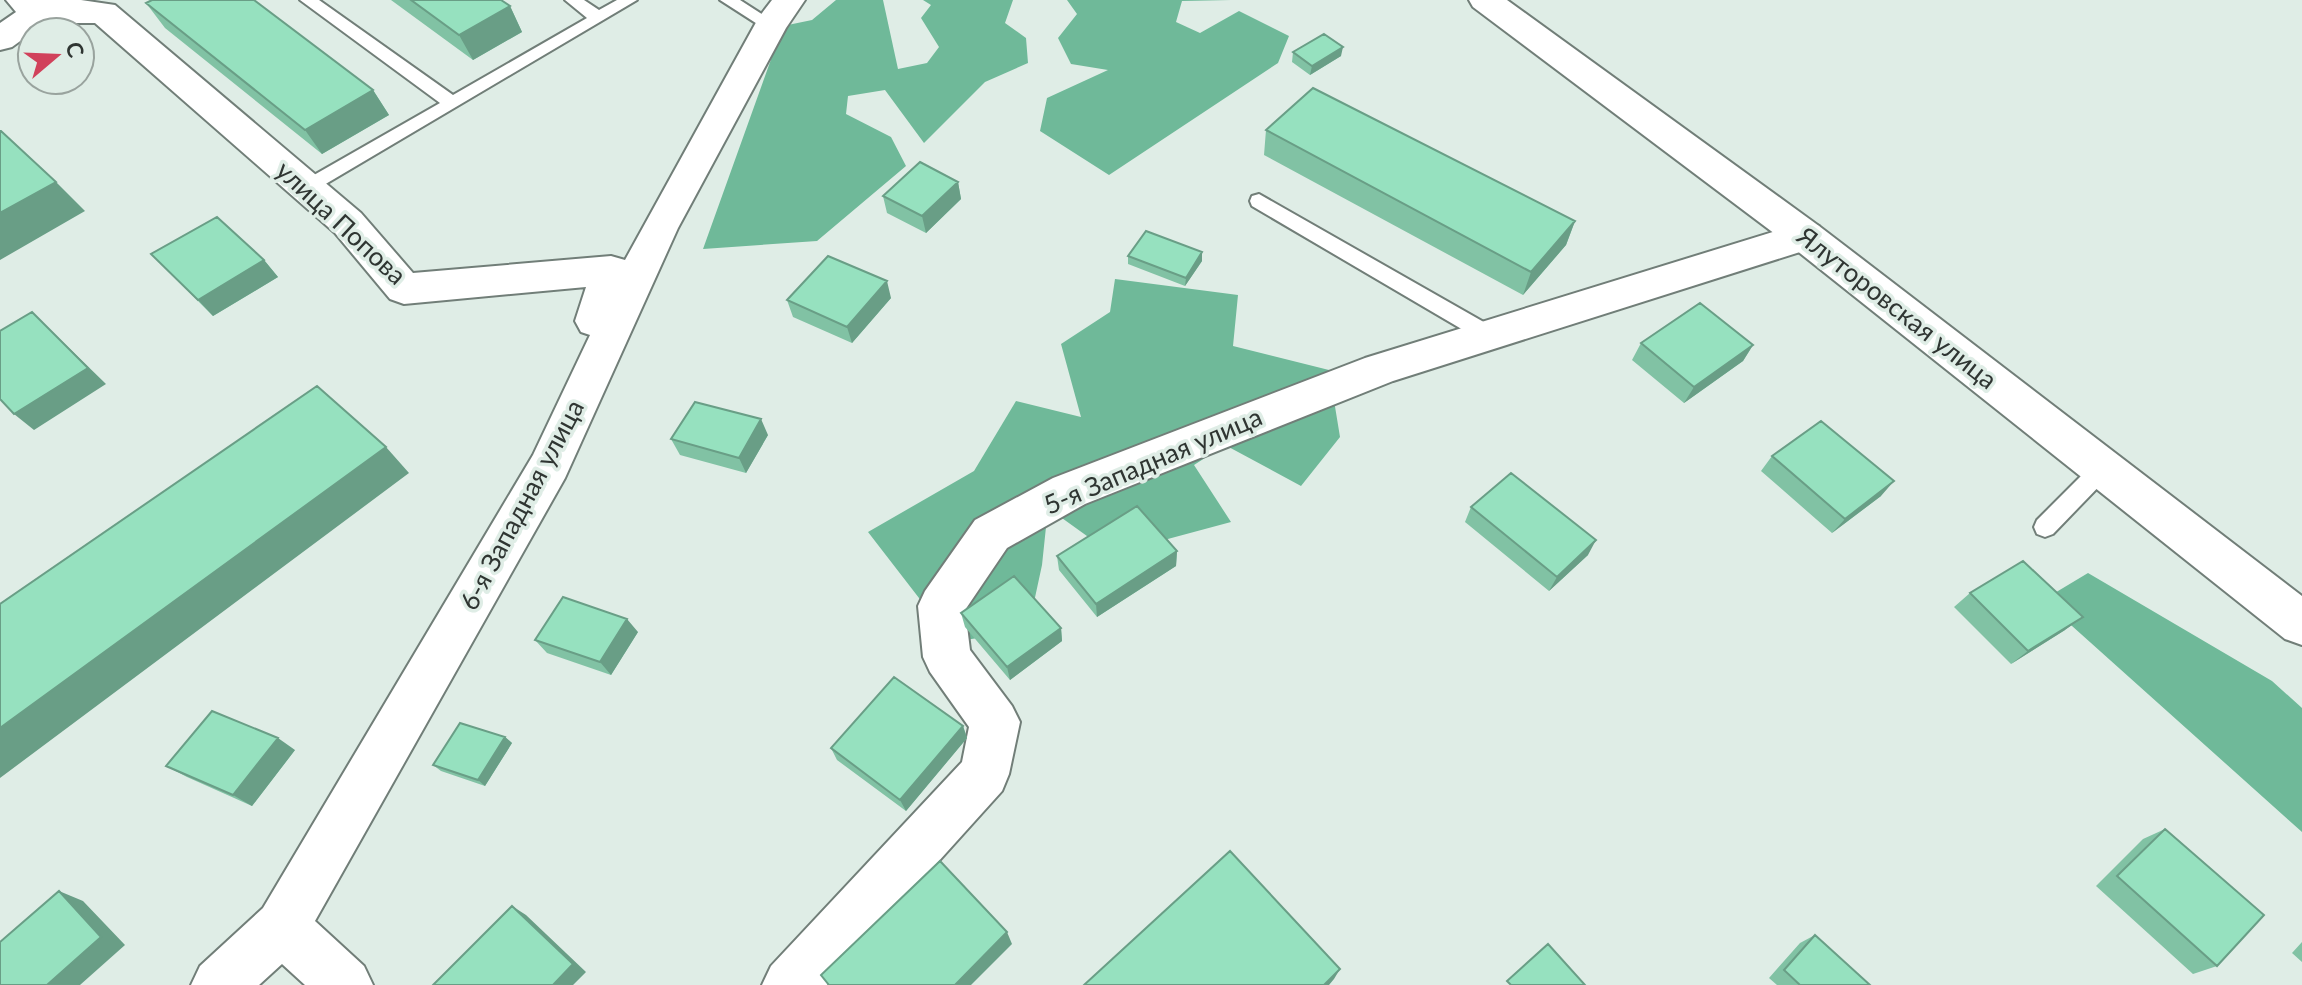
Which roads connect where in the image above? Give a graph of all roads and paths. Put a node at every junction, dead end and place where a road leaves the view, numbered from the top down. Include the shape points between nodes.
1 (308, 0) edge
2 (573, 0) edge
3 (629, 0) edge
4 (728, 0) edge
5 (1485, 0) edge
6 (42, 4) edge
7 (780, 13) edge
8 (599, 18) junction
9 (0, 39) edge
10 (452, 103) junction
11 (307, 188) junction
12 (1259, 201) dead end
13 (1805, 236) junction
14 (1489, 335) junction
15 (550, 465) junction
16 (2103, 468) junction
17 (2045, 527) dead end
18 (2302, 624) edge
19 (282, 927) junction
20 (219, 985) edge
21 (345, 985) edge
22 (790, 985) edge

1 - 10 lane
2 - 8 lane
3 - 8 lane
4 - 7 lane
5 - 13 street, Ялуторовская улица
6 - 9 street
6 - 11 street, улица Попова via 103,12
7 - 15 street, 6-я Западная улица via 659,228
8 - 10 lane
10 - 11 lane
11 - 15 street, улица Попова via 348,223 404,289 611,270
12 - 14 lane
13 - 14 street, 5-я Западная улица
13 - 16 street, Ялуторовская улица
14 - 22 street, 5-я Западная улица via 1380,369 1069,491 991,534 941,606 947,657 995,722 984,774
15 - 19 street, 6-я Западная улица
16 - 17 lane
16 - 18 street, Ялуторовская улица
19 - 20 street, 6-я Западная улица
19 - 21 street

